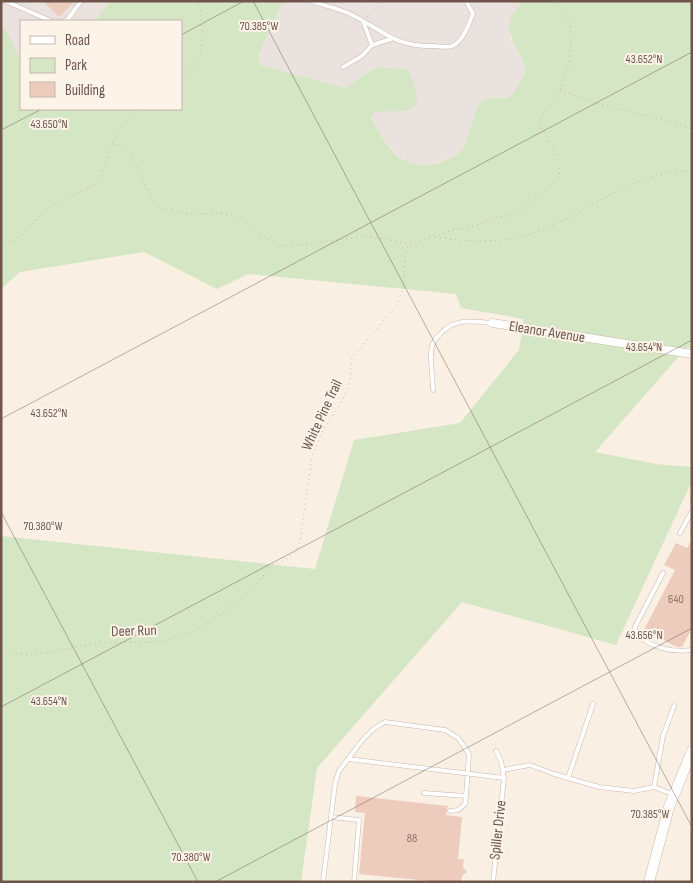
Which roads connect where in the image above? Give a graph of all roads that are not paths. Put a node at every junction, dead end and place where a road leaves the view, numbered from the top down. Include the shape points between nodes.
1 (5, 1) edge
2 (81, 1) edge
3 (311, 1) edge
4 (466, 1) edge
5 (49, 20) edge
6 (66, 20) edge
7 (363, 21) junction
8 (391, 39) junction
9 (372, 45) junction
10 (343, 67) dead end
11 (492, 323) joint
12 (692, 354) edge
13 (433, 390) dead end
14 (692, 511) edge
15 (680, 533) dead end
16 (663, 573) dead end
17 (692, 650) edge
18 (593, 704) dead end
19 (674, 706) dead end
20 (496, 751) dead end
21 (692, 751) edge
22 (348, 759) junction
23 (503, 770) junction
24 (468, 774) junction
25 (504, 778) junction
26 (568, 778) junction
27 (654, 786) junction
28 (424, 793) dead end
29 (674, 795) junction
30 (466, 796) junction
31 (450, 811) dead end
32 (331, 817) junction
33 (323, 882) edge
34 (354, 882) edge
35 (493, 882) edge
36 (649, 882) edge

1 - 5 lane
2 - 6 lane
3 - 7 lane
4 - 8 lane via 473,14 459,42 452,46 412,45
7 - 8 lane
7 - 9 lane
8 - 9 lane
9 - 10 lane via 362,56
11 - 12 street, Eleanor Avenue
11 - 13 lane via 457,322 437,338 432,347
14 - 15 lane
16 - 17 lane via 635,627 635,633 666,649
18 - 26 lane
19 - 27 lane via 663,736
20 - 23 lane, Spiller Drive
21 - 29 main road
22 - 24 lane
22 - 24 lane via 376,726 385,722 445,730 458,738 469,754
22 - 32 lane via 335,784
23 - 25 lane, Spiller Drive
23 - 26 lane via 530,765
24 - 25 lane
24 - 30 lane
25 - 35 lane, Spiller Drive
26 - 27 lane via 599,787 634,791
27 - 29 lane
28 - 30 lane
29 - 36 main road
30 - 31 lane via 465,804
32 - 33 lane
32 - 34 lane via 359,820

